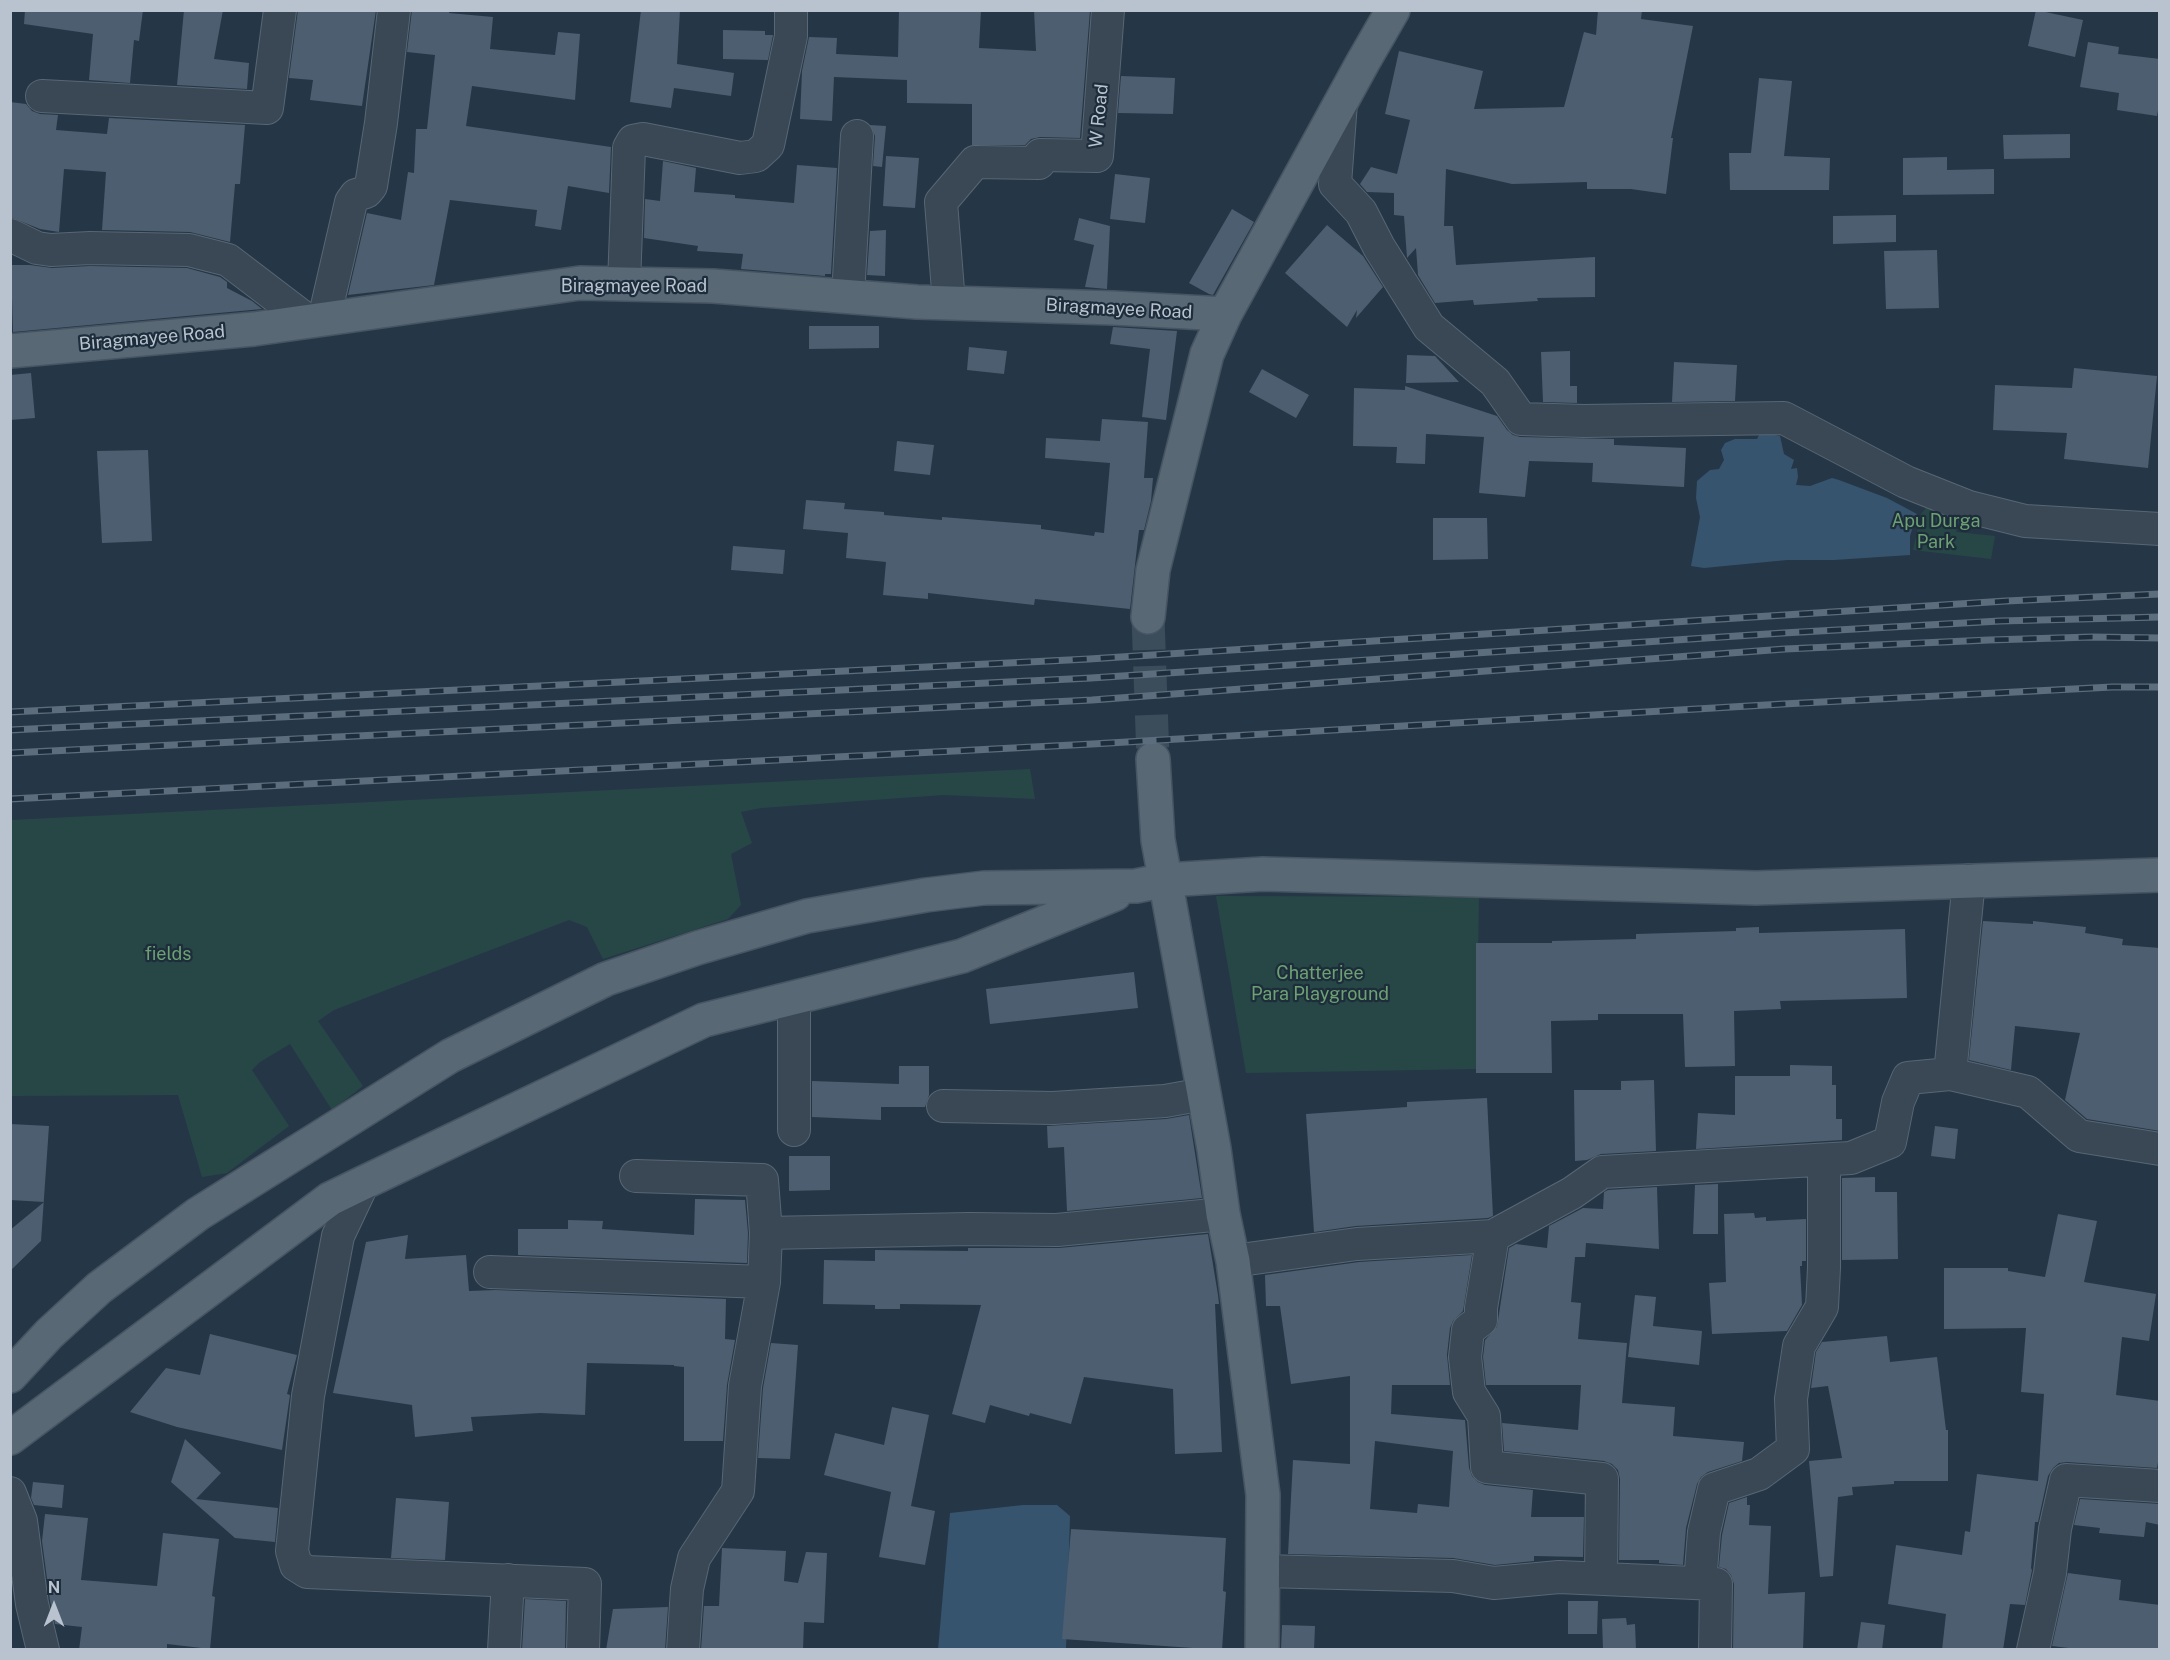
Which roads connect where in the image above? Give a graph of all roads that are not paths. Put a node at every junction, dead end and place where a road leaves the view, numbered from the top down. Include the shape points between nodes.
1 (280, 10) edge
2 (394, 10) edge
3 (791, 10) edge
4 (1108, 10) edge
5 (1393, 10) edge
6 (42, 96) dead end
7 (1341, 102) junction
8 (857, 136) dead end
9 (10, 235) edge
10 (624, 284) junction
11 (848, 296) junction
12 (948, 303) junction
13 (1225, 314) junction
14 (316, 320) junction
15 (10, 351) edge
16 (2160, 529) edge
17 (1148, 617) tunnel mouth
18 (1153, 759) tunnel mouth
19 (2160, 875) edge
20 (1969, 880) junction
21 (1151, 883) junction
22 (794, 998) junction
23 (1950, 1074) junction
24 (1204, 1094) junction
25 (942, 1106) dead end
26 (794, 1130) dead end
27 (2160, 1149) edge
28 (1824, 1160) junction
29 (636, 1176) dead end
30 (363, 1183) junction
31 (1223, 1214) junction
32 (766, 1233) junction
33 (1493, 1236) junction
34 (1233, 1261) junction
35 (490, 1272) dead end
36 (764, 1282) junction
37 (10, 1376) edge
38 (10, 1438) edge
39 (2160, 1486) edge
40 (10, 1493) edge
41 (1263, 1571) junction
42 (1601, 1577) junction
43 (508, 1580) junction
44 (1700, 1583) junction
45 (43, 1650) edge
46 (504, 1650) edge
47 (583, 1650) edge
48 (683, 1650) edge
49 (1262, 1650) edge
50 (1715, 1650) edge
51 (2033, 1650) edge

1 - 6 street via 267,108
2 - 14 street via 370,186 351,202
3 - 10 street via 791,36 768,145 756,156 740,158 643,139 633,141 629,148
4 - 12 street, W Road via 1097,156 1040,155 1039,163 975,162 941,202
5 - 7 main road
7 - 13 main road
7 - 16 street via 1335,184 1361,212 1429,327 1495,382 1521,419 1584,422 1784,418 1906,482 1969,507 2025,521
8 - 11 street
9 - 14 street via 51,250 189,250 228,260
10 - 11 main road, Biragmayee Road
10 - 14 main road, Biragmayee Road via 580,283
11 - 12 main road, Biragmayee Road
12 - 13 main road, Biragmayee Road
13 - 17 main road via 1207,354 1153,570
14 - 15 main road, Biragmayee Road
18 - 21 main road via 1158,840
19 - 20 main road
20 - 21 main road via 1756,888 1263,874
20 - 23 street
21 - 22 main road via 962,956
21 - 24 main road
21 - 37 main road via 984,888 807,916 606,979 450,1056 198,1214 99,1288
22 - 26 street
22 - 30 main road via 705,1020
23 - 27 street via 2028,1092 2079,1136
23 - 28 street via 1908,1078 1898,1102 1890,1142 1851,1158
24 - 25 street via 1165,1101 1053,1108
24 - 31 main road
28 - 33 street via 1602,1172
28 - 44 street via 1822,1307 1799,1346 1791,1399 1793,1449 1759,1474 1714,1489 1704,1532
29 - 32 street via 762,1180
30 - 38 main road via 330,1199
30 - 43 street via 338,1236 308,1396 292,1551 296,1565 307,1572
31 - 32 street via 1057,1230
31 - 34 main road
32 - 36 street
33 - 34 street via 1357,1244
33 - 42 street via 1481,1320 1468,1330 1465,1357 1469,1392 1484,1416 1487,1467 1602,1479
34 - 41 main road via 1263,1495
35 - 36 street
36 - 48 street via 745,1386 738,1491 694,1558 687,1589
39 - 51 street via 2066,1480
40 - 45 street via 21,1521 32,1604
41 - 42 street via 1453,1576 1494,1583
41 - 49 main road
42 - 44 street
43 - 46 street
43 - 47 street via 585,1584
44 - 50 street via 1716,1584

